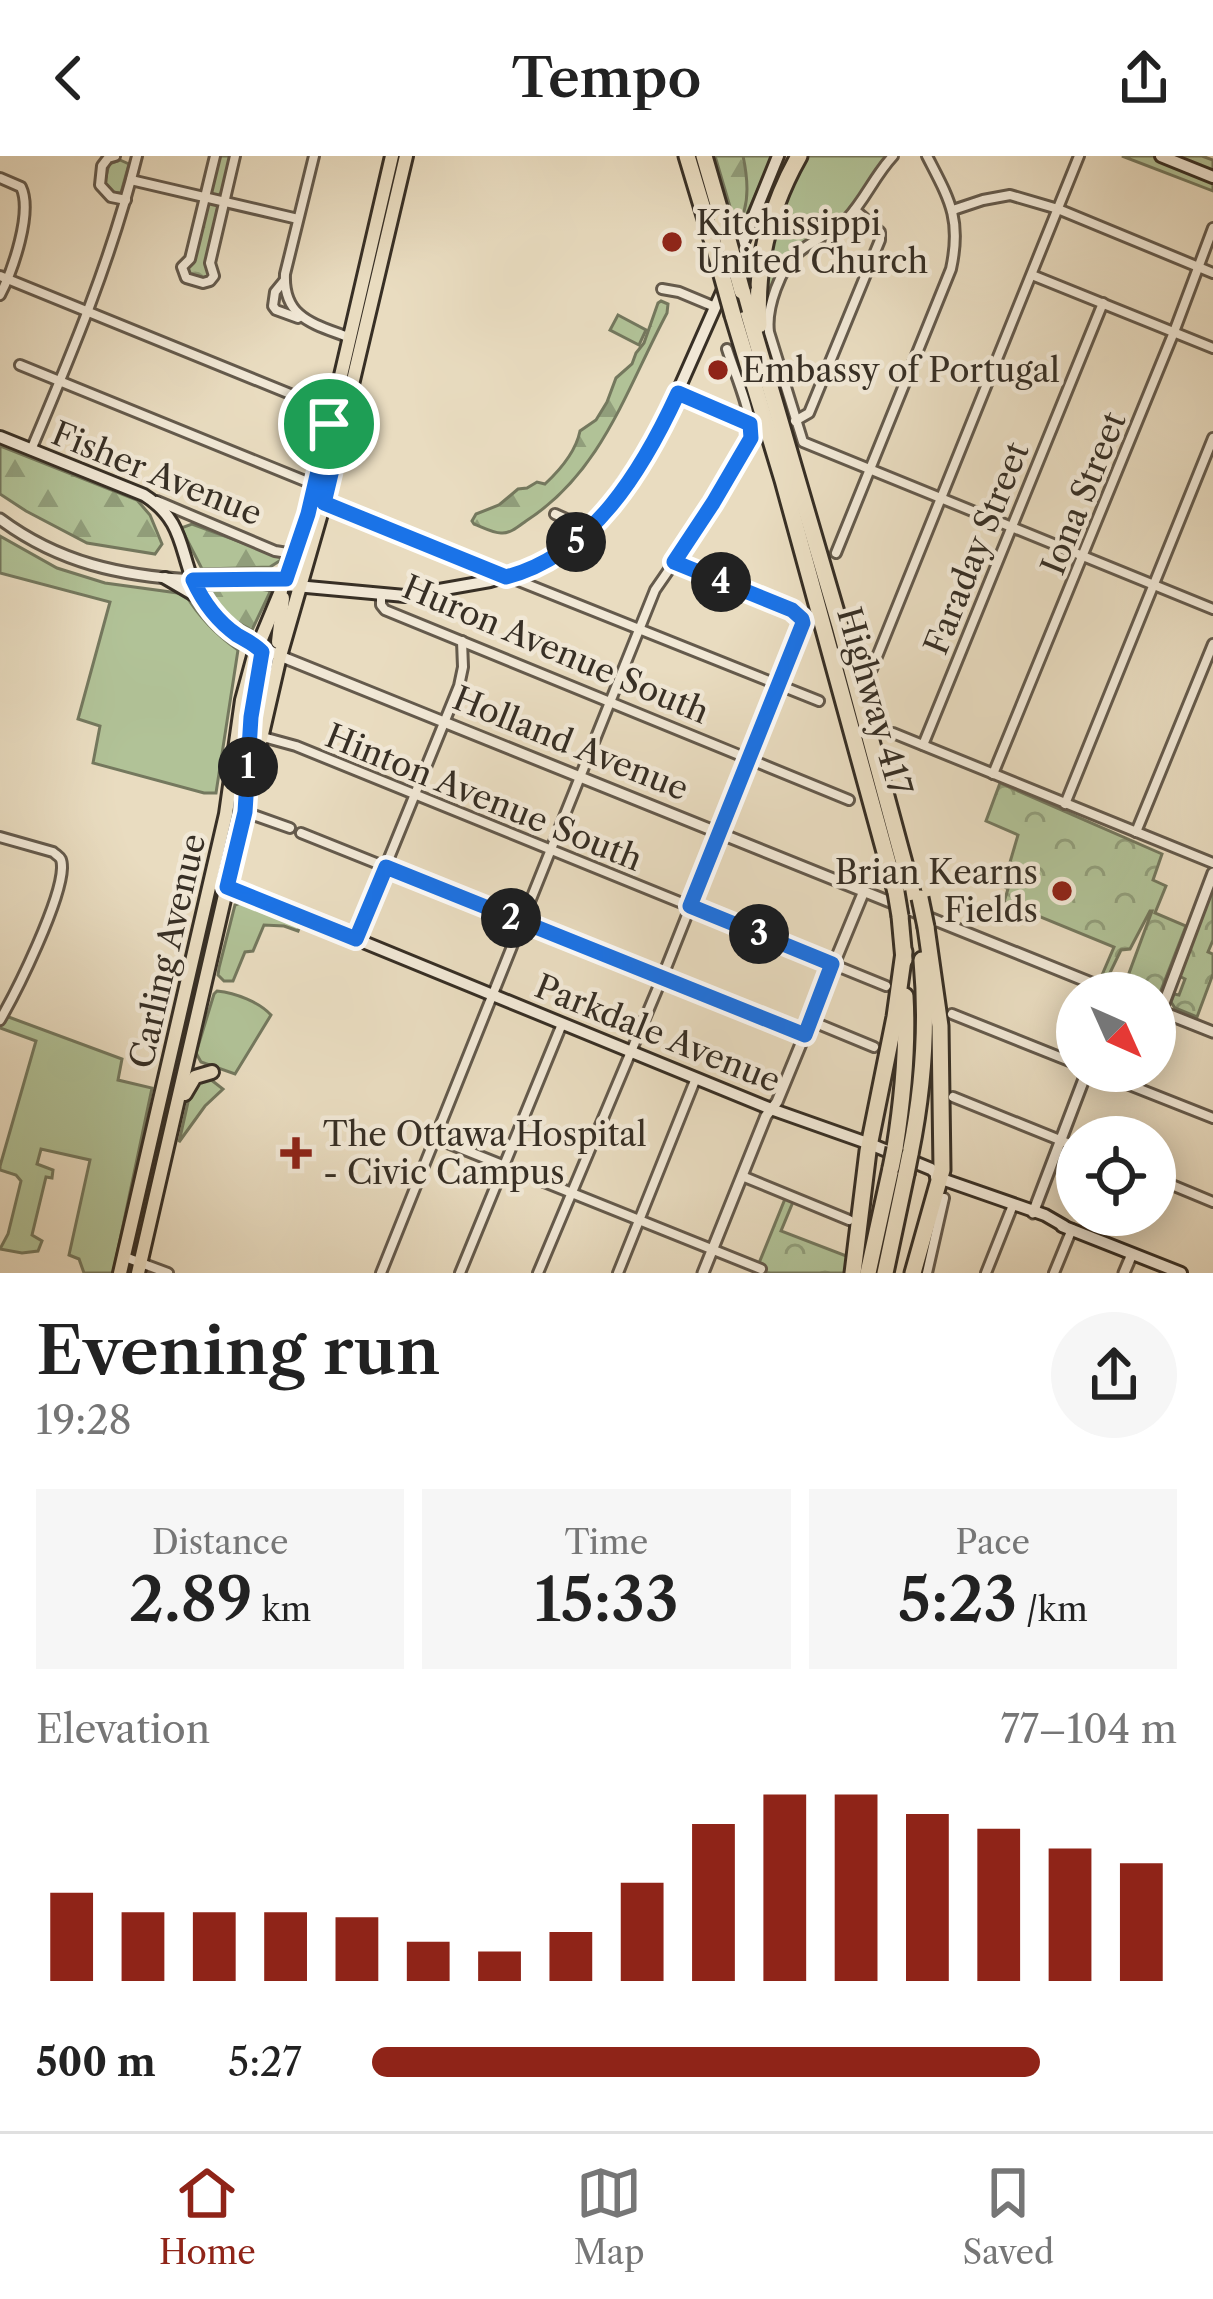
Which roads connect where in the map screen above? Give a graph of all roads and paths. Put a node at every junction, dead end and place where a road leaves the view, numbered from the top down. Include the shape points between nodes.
1 (115, 156) edge
2 (125, 156) edge
3 (214, 156) edge
4 (236, 156) edge
5 (314, 156) edge
6 (392, 156) edge
7 (406, 156) edge
8 (687, 156) edge
9 (704, 156) edge
10 (782, 156) edge
11 (799, 156) edge
12 (892, 156) edge
13 (927, 156) edge
14 (1079, 156) edge
15 (1161, 156) edge
16 (137, 157) edge
17 (1213, 177) edge
18 (0, 178) edge
19 (131, 180) junction
20 (205, 197) junction
21 (126, 200) junction
22 (225, 202) junction
23 (1058, 209) junction
24 (855, 210) junction
25 (953, 210) junction
26 (298, 219) junction
27 (1213, 227) edge
28 (190, 259) junction
29 (210, 263) junction
30 (1198, 267) junction
31 (1213, 273) edge
32 (1032, 275) junction
33 (4, 277) edge
34 (284, 281) junction
35 (662, 289) dead end
36 (0, 295) edge
37 (1103, 303) junction
38 (715, 307) junction
39 (89, 313) junction
40 (305, 320) junction
41 (1174, 332) junction
42 (350, 338) junction
43 (1213, 348) edge
44 (727, 349) dead end
45 (762, 352) junction
46 (20, 365) dead end
47 (60, 382) junction
48 (678, 393) junction
49 (335, 421) junction
50 (795, 421) junction
51 (750, 424) junction
52 (0, 437) edge
53 (1213, 437) edge
54 (31, 449) junction
55 (869, 470) junction
56 (316, 485) junction
57 (122, 488) junction
58 (143, 495) junction
59 (940, 499) junction
60 (324, 503) junction
61 (555, 514) dead end
62 (0, 519) edge
63 (1011, 528) junction
64 (590, 529) junction
65 (182, 548) junction
66 (836, 553) dead end
67 (296, 554) junction
68 (1083, 557) junction
69 (674, 562) junction
70 (506, 577) junction
71 (165, 578) junction
72 (193, 580) junction
73 (300, 583) junction
74 (284, 585) junction
75 (1153, 585) junction
76 (381, 596) junction
77 (203, 601) junction
78 (1213, 609) edge
79 (640, 629) junction
80 (462, 641) junction
81 (1213, 644) edge
82 (258, 646) junction
83 (280, 656) junction
84 (872, 669) dead end
85 (779, 687) junction
86 (819, 701) dead end
87 (609, 702) junction
88 (445, 722) junction
89 (892, 733) dead end
90 (263, 737) junction
91 (923, 745) junction
92 (749, 757) junction
93 (993, 774) junction
94 (579, 776) junction
95 (415, 796) junction
96 (849, 800) dead end
97 (1065, 804) junction
98 (245, 812) junction
99 (290, 828) dead end
100 (719, 832) junction
101 (1136, 832) junction
102 (301, 833) dead end
103 (0, 837) edge
104 (550, 850) junction
105 (1213, 863) edge
106 (386, 867) junction
107 (1213, 874) edge
108 (211, 882) junction
109 (227, 887) junction
110 (864, 891) junction
111 (690, 906) junction
112 (522, 922) junction
113 (922, 925) junction
114 (356, 939) junction
115 (904, 952) junction
116 (832, 964) junction
117 (1064, 972) edge
118 (1173, 972) edge
119 (662, 978) junction
120 (886, 986) dead end
121 (492, 995) junction
122 (952, 1014) dead end
123 (1176, 1017) edge
124 (0, 1020) edge
125 (811, 1021) junction
126 (562, 1024) junction
127 (1213, 1032) edge
128 (805, 1035) junction
129 (874, 1047) dead end
130 (630, 1051) junction
131 (1056, 1056) edge
132 (212, 1072) dead end
133 (696, 1078) junction
134 (1146, 1092) edge
135 (953, 1097) dead end
136 (771, 1109) junction
137 (1213, 1118) edge
138 (173, 1123) junction
139 (435, 1138) junction
140 (1056, 1138) edge
141 (869, 1148) junction
142 (902, 1151) junction
143 (1056, 1152) edge
144 (505, 1166) junction
145 (898, 1171) junction
146 (742, 1176) junction
147 (940, 1178) junction
148 (1176, 1187) edge
149 (572, 1194) junction
150 (944, 1198) dead end
151 (1213, 1202) edge
152 (1013, 1205) junction
153 (1035, 1214) junction
154 (639, 1220) junction
155 (849, 1220) dead end
156 (1056, 1221) edge
157 (1066, 1236) edge
158 (1088, 1236) edge
159 (712, 1250) junction
160 (1132, 1254) junction
161 (124, 1256) junction
162 (139, 1267) edge
163 (761, 1269) dead end
164 (120, 1273) edge
165 (168, 1273) edge
166 (380, 1273) edge
167 (460, 1273) edge
168 (538, 1273) edge
169 (618, 1273) edge
170 (703, 1273) edge
171 (853, 1273) edge
172 (868, 1273) edge
173 (885, 1273) edge
174 (913, 1273) edge
175 (927, 1273) edge
176 (986, 1273) edge
177 (1054, 1273) edge
178 (1124, 1273) edge
179 (1180, 1273) edge

1 - 21 street via 102,166 100,185
2 - 16 street
3 - 20 street
4 - 22 street
5 - 26 street
6 - 42 main road, Carling Avenue
7 - 49 main road, Carling Avenue
8 - 115 highway, Highway 417, bridge via 896,892
9 - 45 highway, bridge
10 - 38 main road
11 - 45 highway via 761,253
12 - 24 street
13 - 25 street
14 - 23 street
15 - 17 main road
16 - 19 street
18 - 33 street via 20,187 26,200
19 - 20 street
19 - 21 street
20 - 22 street
20 - 28 street
21 - 39 street
22 - 26 street
22 - 29 street
23 - 25 street via 1010,195
23 - 30 street
23 - 32 street
24 - 50 street via 880,240 809,412
24 - 50 street via 794,256 770,311
25 - 55 street via 951,269
26 - 34 street
27 - 30 street, Iona Street
28 - 29 street
28 - 29 street via 184,275 203,283 214,276
30 - 31 street
30 - 41 street, Iona Street
32 - 37 street
32 - 59 street
33 - 36 street
33 - 39 street
34 - 40 street
34 - 40 street via 272,306
35 - 38 street
37 - 41 street
37 - 63 street, Faraday Street
38 - 48 main road
39 - 47 street
39 - 49 street
40 - 42 street
41 - 43 street
41 - 68 street, Iona Street
42 - 49 main road, Carling Avenue
44 - 51 street
45 - 113 highway, bridge
46 - 47 street
47 - 54 street
47 - 56 street
48 - 51 street
48 - 64 main road
49 - 56 main road, Carling Avenue
49 - 60 main road, Carling Avenue
50 - 55 street via 805,443
51 - 69 street via 751,438
52 - 54 main road, Fisher Avenue
53 - 75 street
54 - 57 main road, Fisher Avenue
55 - 59 street
55 - 66 street
56 - 67 main road, Carling Avenue
57 - 58 main road, Fisher Avenue
57 - 65 main road, Holland Avenue via 160,515
58 - 65 main road, Holland Avenue via 168,514
58 - 67 street, Fisher Avenue
59 - 63 street
59 - 84 street
60 - 70 street
60 - 73 main road, Carling Avenue
61 - 64 street
62 - 71 street via 96,567
63 - 68 street
63 - 91 street, Faraday Street
64 - 70 main road via 547,562
65 - 72 main road, Holland Avenue
67 - 74 main road, Carling Avenue
68 - 75 street
68 - 93 street, Iona Street
69 - 79 street
69 - 85 street via 802,619
70 - 76 main road
70 - 79 street
71 - 72 street
71 - 77 main road
72 - 74 main road
72 - 77 main road, Holland Avenue
73 - 74 main road
73 - 76 main road
73 - 83 main road, Carling Avenue
74 - 82 main road, Carling Avenue
74 - 83 main road
75 - 78 street
75 - 97 street
76 - 80 street, Huron Avenue South via 383,609
77 - 82 main road, Holland Avenue
79 - 85 street
79 - 87 street
80 - 87 street, Huron Avenue South
80 - 88 street via 464,667
81 - 101 street
82 - 83 main road, Holland Avenue
82 - 98 main road
82 - 108 main road, Carling Avenue
83 - 88 street, Holland Avenue
83 - 90 main road, Carling Avenue
85 - 86 street
85 - 92 street
87 - 92 street, Huron Avenue South
87 - 94 street
88 - 94 street, Holland Avenue
88 - 95 street
89 - 91 street
90 - 95 street, Hinton Avenue South
90 - 98 main road, Carling Avenue
91 - 93 street
92 - 96 street, Huron Avenue South
92 - 100 street
93 - 97 street
94 - 100 street, Holland Avenue
94 - 104 street
95 - 104 street, Hinton Avenue South
95 - 106 street
97 - 101 street
98 - 99 street
98 - 109 main road, Carling Avenue
100 - 110 street, Holland Avenue
100 - 111 street
101 - 105 street
102 - 106 street
103 - 124 street via 53,852 62,866
104 - 111 street, Hinton Avenue South
104 - 112 street
106 - 112 street
106 - 114 street
107 - 118 street
108 - 109 main road, Parkdale Avenue
108 - 161 main road, Carling Avenue
109 - 114 main road, Parkdale Avenue
109 - 138 main road, Carling Avenue
110 - 116 street
110 - 117 street, Holland Avenue
111 - 116 street, Hinton Avenue South
111 - 119 street
112 - 119 street
112 - 121 street
113 - 142 highway via 922,1081
113 - 147 highway via 940,1026
114 - 121 main road, Parkdale Avenue
115 - 141 highway
115 - 142 highway, Highway 417
116 - 120 street, Hinton Avenue South
116 - 125 street
119 - 128 street
119 - 130 street
121 - 126 main road, Parkdale Avenue
121 - 139 street
122 - 131 street
123 - 127 street
125 - 128 street
125 - 129 street
126 - 130 main road, Parkdale Avenue
126 - 144 street
128 - 136 street
130 - 133 main road, Parkdale Avenue
130 - 149 street
132 - 138 main road via 191,1081
133 - 136 main road, Parkdale Avenue
133 - 154 street
134 - 137 street
135 - 140 street
136 - 141 main road, Parkdale Avenue
136 - 146 street
138 - 162 main road, Carling Avenue
139 - 144 street
139 - 166 street
141 - 147 main road, Parkdale Avenue
141 - 171 highway
142 - 145 highway, Highway 417, bridge
143 - 153 street
144 - 149 street
144 - 167 street
145 - 172 highway, Highway 417
145 - 173 highway
146 - 155 street
146 - 159 street
147 - 152 main road, Parkdale Avenue
147 - 174 highway
148 - 151 street
149 - 154 street
149 - 168 street
150 - 175 street
152 - 153 main road, Parkdale Avenue
152 - 176 street
153 - 156 main road, Parkdale Avenue
154 - 159 street
154 - 169 street
157 - 177 street
158 - 160 main road, Parkdale Avenue
159 - 163 street
159 - 170 street
160 - 178 street
160 - 179 main road, Parkdale Avenue
161 - 162 street
161 - 164 main road, Carling Avenue
162 - 165 street

